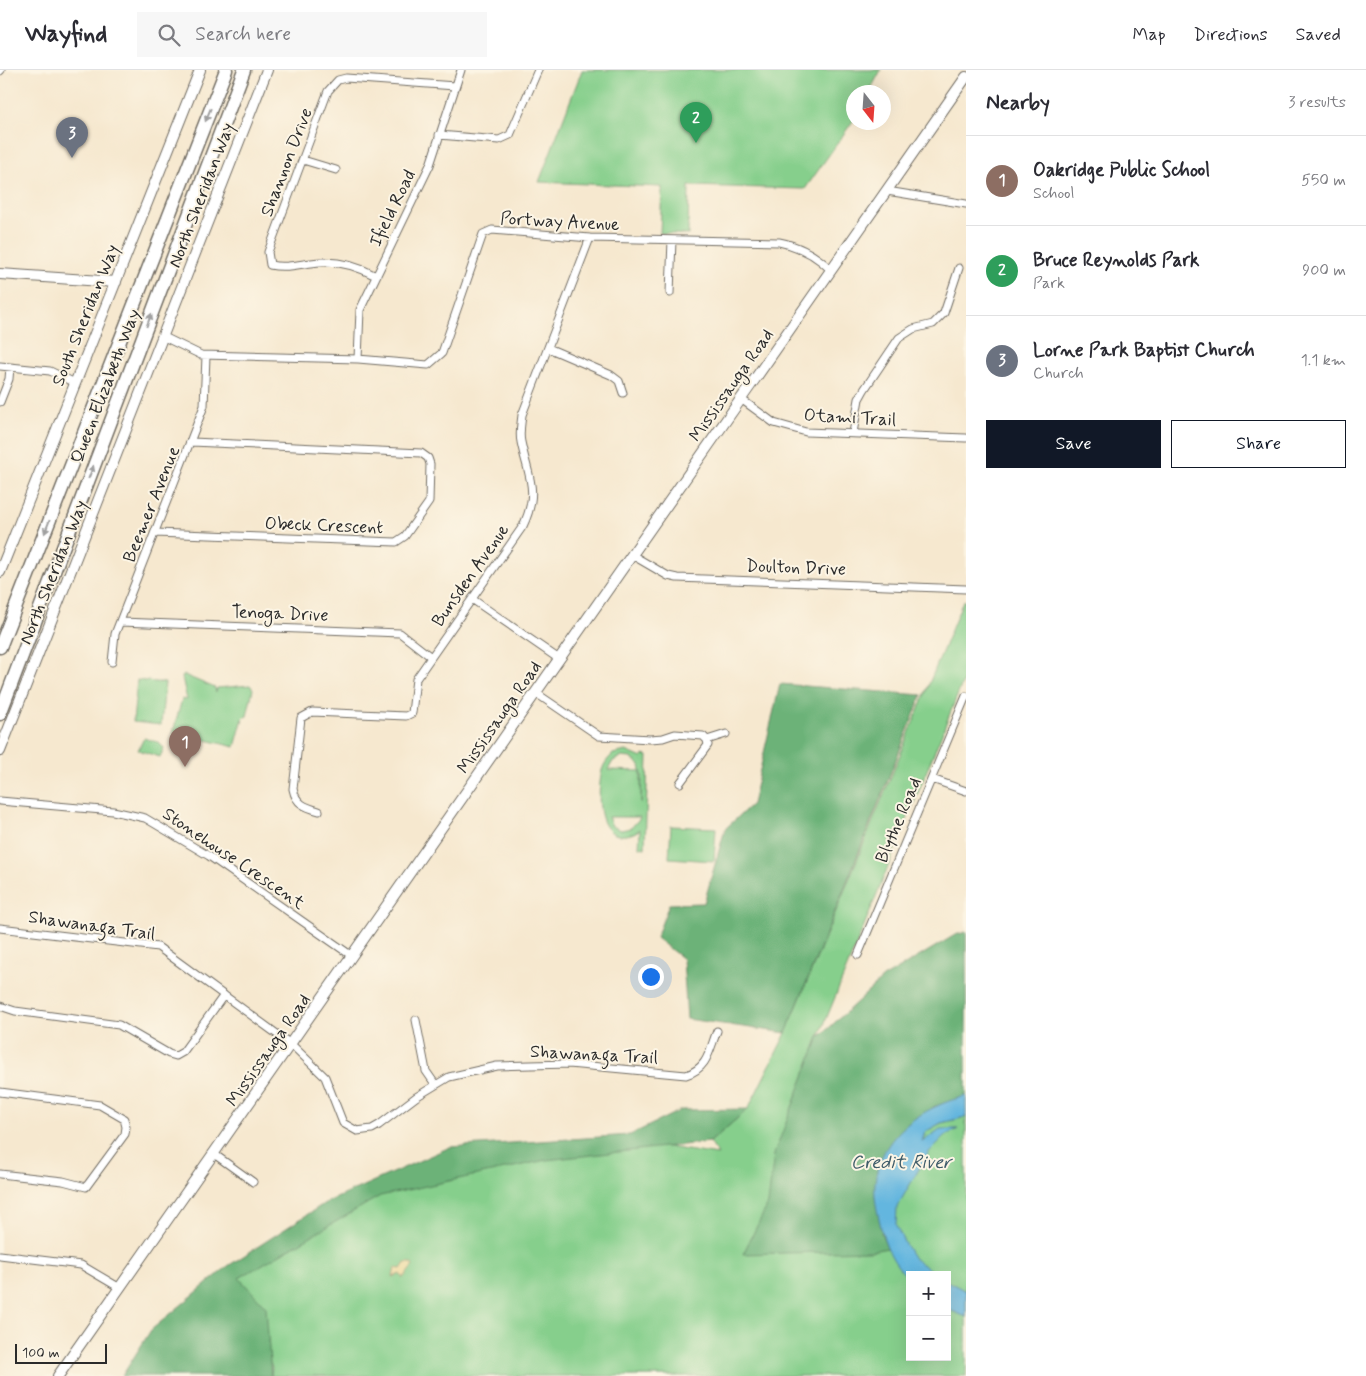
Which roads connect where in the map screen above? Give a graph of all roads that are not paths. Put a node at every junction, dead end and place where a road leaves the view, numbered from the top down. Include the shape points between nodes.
1 (200, 70) edge
2 (226, 70) edge
3 (244, 70) edge
4 (267, 70) edge
5 (460, 70) edge
6 (538, 70) edge
7 (966, 77) edge
8 (455, 86) junction
9 (439, 136) junction
10 (303, 160) junction
11 (336, 170) dead end
12 (887, 191) junction
13 (966, 204) edge
14 (590, 238) junction
15 (672, 240) junction
16 (959, 268) dead end
17 (832, 270) junction
18 (0, 274) edge
19 (376, 276) junction
20 (116, 282) junction
21 (670, 293) dead end
22 (164, 337) junction
23 (548, 348) junction
24 (206, 356) junction
25 (358, 359) junction
26 (0, 366) edge
27 (10, 367) junction
28 (75, 382) junction
29 (623, 394) dead end
30 (741, 399) junction
31 (0, 402) edge
32 (853, 433) junction
33 (966, 438) edge
34 (192, 442) junction
35 (155, 533) junction
36 (632, 555) junction
37 (0, 572) edge
38 (966, 589) edge
39 (472, 599) junction
40 (121, 622) junction
41 (0, 647) edge
42 (431, 657) junction
43 (559, 659) junction
44 (112, 662) dead end
45 (536, 693) junction
46 (966, 696) edge
47 (0, 714) edge
48 (726, 734) dead end
49 (707, 740) junction
50 (0, 750) edge
51 (932, 778) junction
52 (680, 783) dead end
53 (966, 791) edge
54 (0, 801) edge
55 (319, 811) dead end
56 (0, 928) edge
57 (858, 955) dead end
58 (352, 956) junction
59 (224, 996) junction
60 (0, 1006) edge
61 (416, 1020) dead end
62 (718, 1031) dead end
63 (292, 1044) junction
64 (435, 1084) junction
65 (0, 1092) edge
66 (214, 1154) junction
67 (0, 1174) edge
68 (252, 1182) dead end
69 (0, 1255) edge
70 (120, 1288) junction
71 (58, 1376) edge

1 - 20 main road, South Sheridan Way
2 -> 41 highway, Queen Elizabeth Way
47 -> 3 highway, Queen Elizabeth Way
4 - 22 main road, North Sheridan Way
5 - 8 street, Ifield Road
6 - 9 street via 510,136 499,140
7 - 12 main road, Mississauga Road
8 - 9 street, Ifield Road
8 - 10 street, Shannon Drive via 357,78 338,80 328,91
9 - 19 street, Ifield Road via 430,165
10 - 11 street
10 - 19 street, Shannon Drive via 268,252 270,265 334,262 359,267
12 - 13 street
12 - 17 main road, Mississauga Road
14 - 15 street, Portway Avenue
14 - 23 street, Bunsden Avenue
14 - 25 street, Portway Avenue via 508,230 492,230 484,234 437,360 428,365
15 - 17 street, Portway Avenue via 793,244
15 - 21 street
16 - 32 street via 944,313 933,324 899,338 864,390 859,399
17 - 30 main road, Mississauga Road
18 - 20 main road
19 - 25 street, Ifield Road via 360,310
20 - 28 main road, South Sheridan Way
22 - 24 street, Portway Avenue
22 - 50 main road, North Sheridan Way
23 - 29 street via 611,375 619,381
23 - 39 street, Bunsden Avenue via 522,415 520,440 532,480 530,512
24 - 25 street, Portway Avenue
24 - 34 street, Beemer Avenue via 204,406
26 - 27 street
27 - 28 street via 50,371
27 - 31 street via 9,380
28 - 37 main road, South Sheridan Way
30 - 32 street, Otami Trail via 761,416 790,428 806,432
30 - 36 main road, Mississauga Road
32 - 33 street, Otami Trail
34 - 35 street, Beemer Avenue
34 - 35 street, Obeck Crescent via 421,452 430,464 429,502 406,536 396,542
35 - 40 street, Beemer Avenue
36 - 38 street, Doulton Drive via 677,578
36 - 43 main road, Mississauga Road
39 - 42 street, Bunsden Avenue
39 - 43 street
40 - 42 street, Tenoga Drive via 400,633
40 - 44 street, Beemer Avenue via 114,640
42 - 55 street, Bunsden Avenue via 416,679 412,713 406,716 312,712 301,718 294,796 302,806
43 - 45 main road, Mississauga Road
45 - 49 street via 599,736 650,739 675,734 704,736
45 - 58 main road, Mississauga Road
46 - 51 street, Blythe Road
48 - 49 street
49 - 52 street via 705,751
51 - 53 street
51 - 57 street, Blythe Road
54 - 58 street, Stonehouse Crescent via 113,811 145,818 209,856
56 - 59 street, Shawanaga Trail via 158,947
58 - 63 main road, Mississauga Road
59 - 60 street via 183,1052 176,1056 119,1025 14,1011
59 - 63 street, Shawanaga Trail
61 - 64 street via 426,1071
62 - 64 street, Shawanaga Trail via 703,1066 686,1075 542,1064 480,1069
63 - 64 street, Shawanaga Trail via 325,1077 343,1123 357,1131 380,1125
63 - 66 main road, Mississauga Road
65 - 67 street via 100,1105 124,1119 126,1127 125,1134 86,1187 64,1181
66 - 68 street
66 - 70 main road, Mississauga Road
69 - 70 street via 81,1265
70 - 71 main road, Mississauga Road

